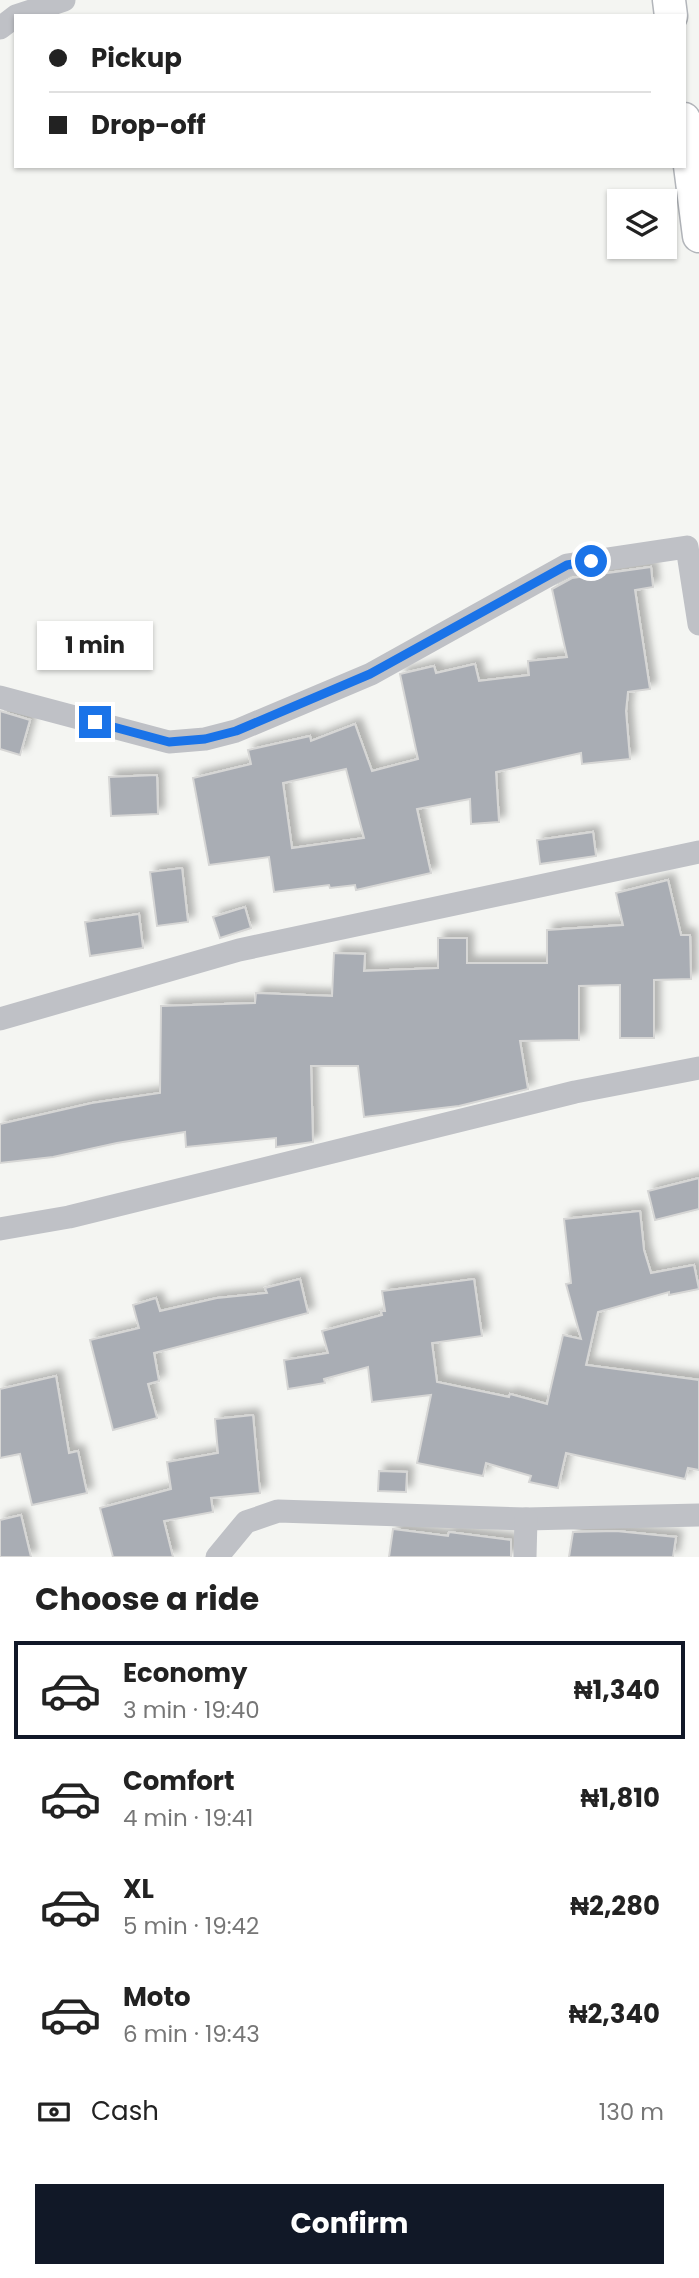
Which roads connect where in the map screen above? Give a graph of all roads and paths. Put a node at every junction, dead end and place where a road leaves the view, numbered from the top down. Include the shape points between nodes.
1 (64, 0) edge
2 (22, 14) edge
3 (686, 135) edge
4 (699, 236) edge
5 (699, 624) edge
6 (0, 697) edge
7 (699, 852) edge
8 (0, 1019) edge
9 (699, 1068) edge
10 (0, 1229) edge
11 (699, 1515) edge
12 (526, 1519) junction
13 (216, 1557) edge
14 (525, 1557) edge

1 - 2 street
3 - 4 main road
5 - 6 street via 687,547 567,565 370,674 236,731 205,739 169,742
7 - 8 street via 239,950
9 - 10 street via 575,1092 69,1217
11 - 12 street
12 - 13 street via 278,1511 246,1522
12 - 14 street

